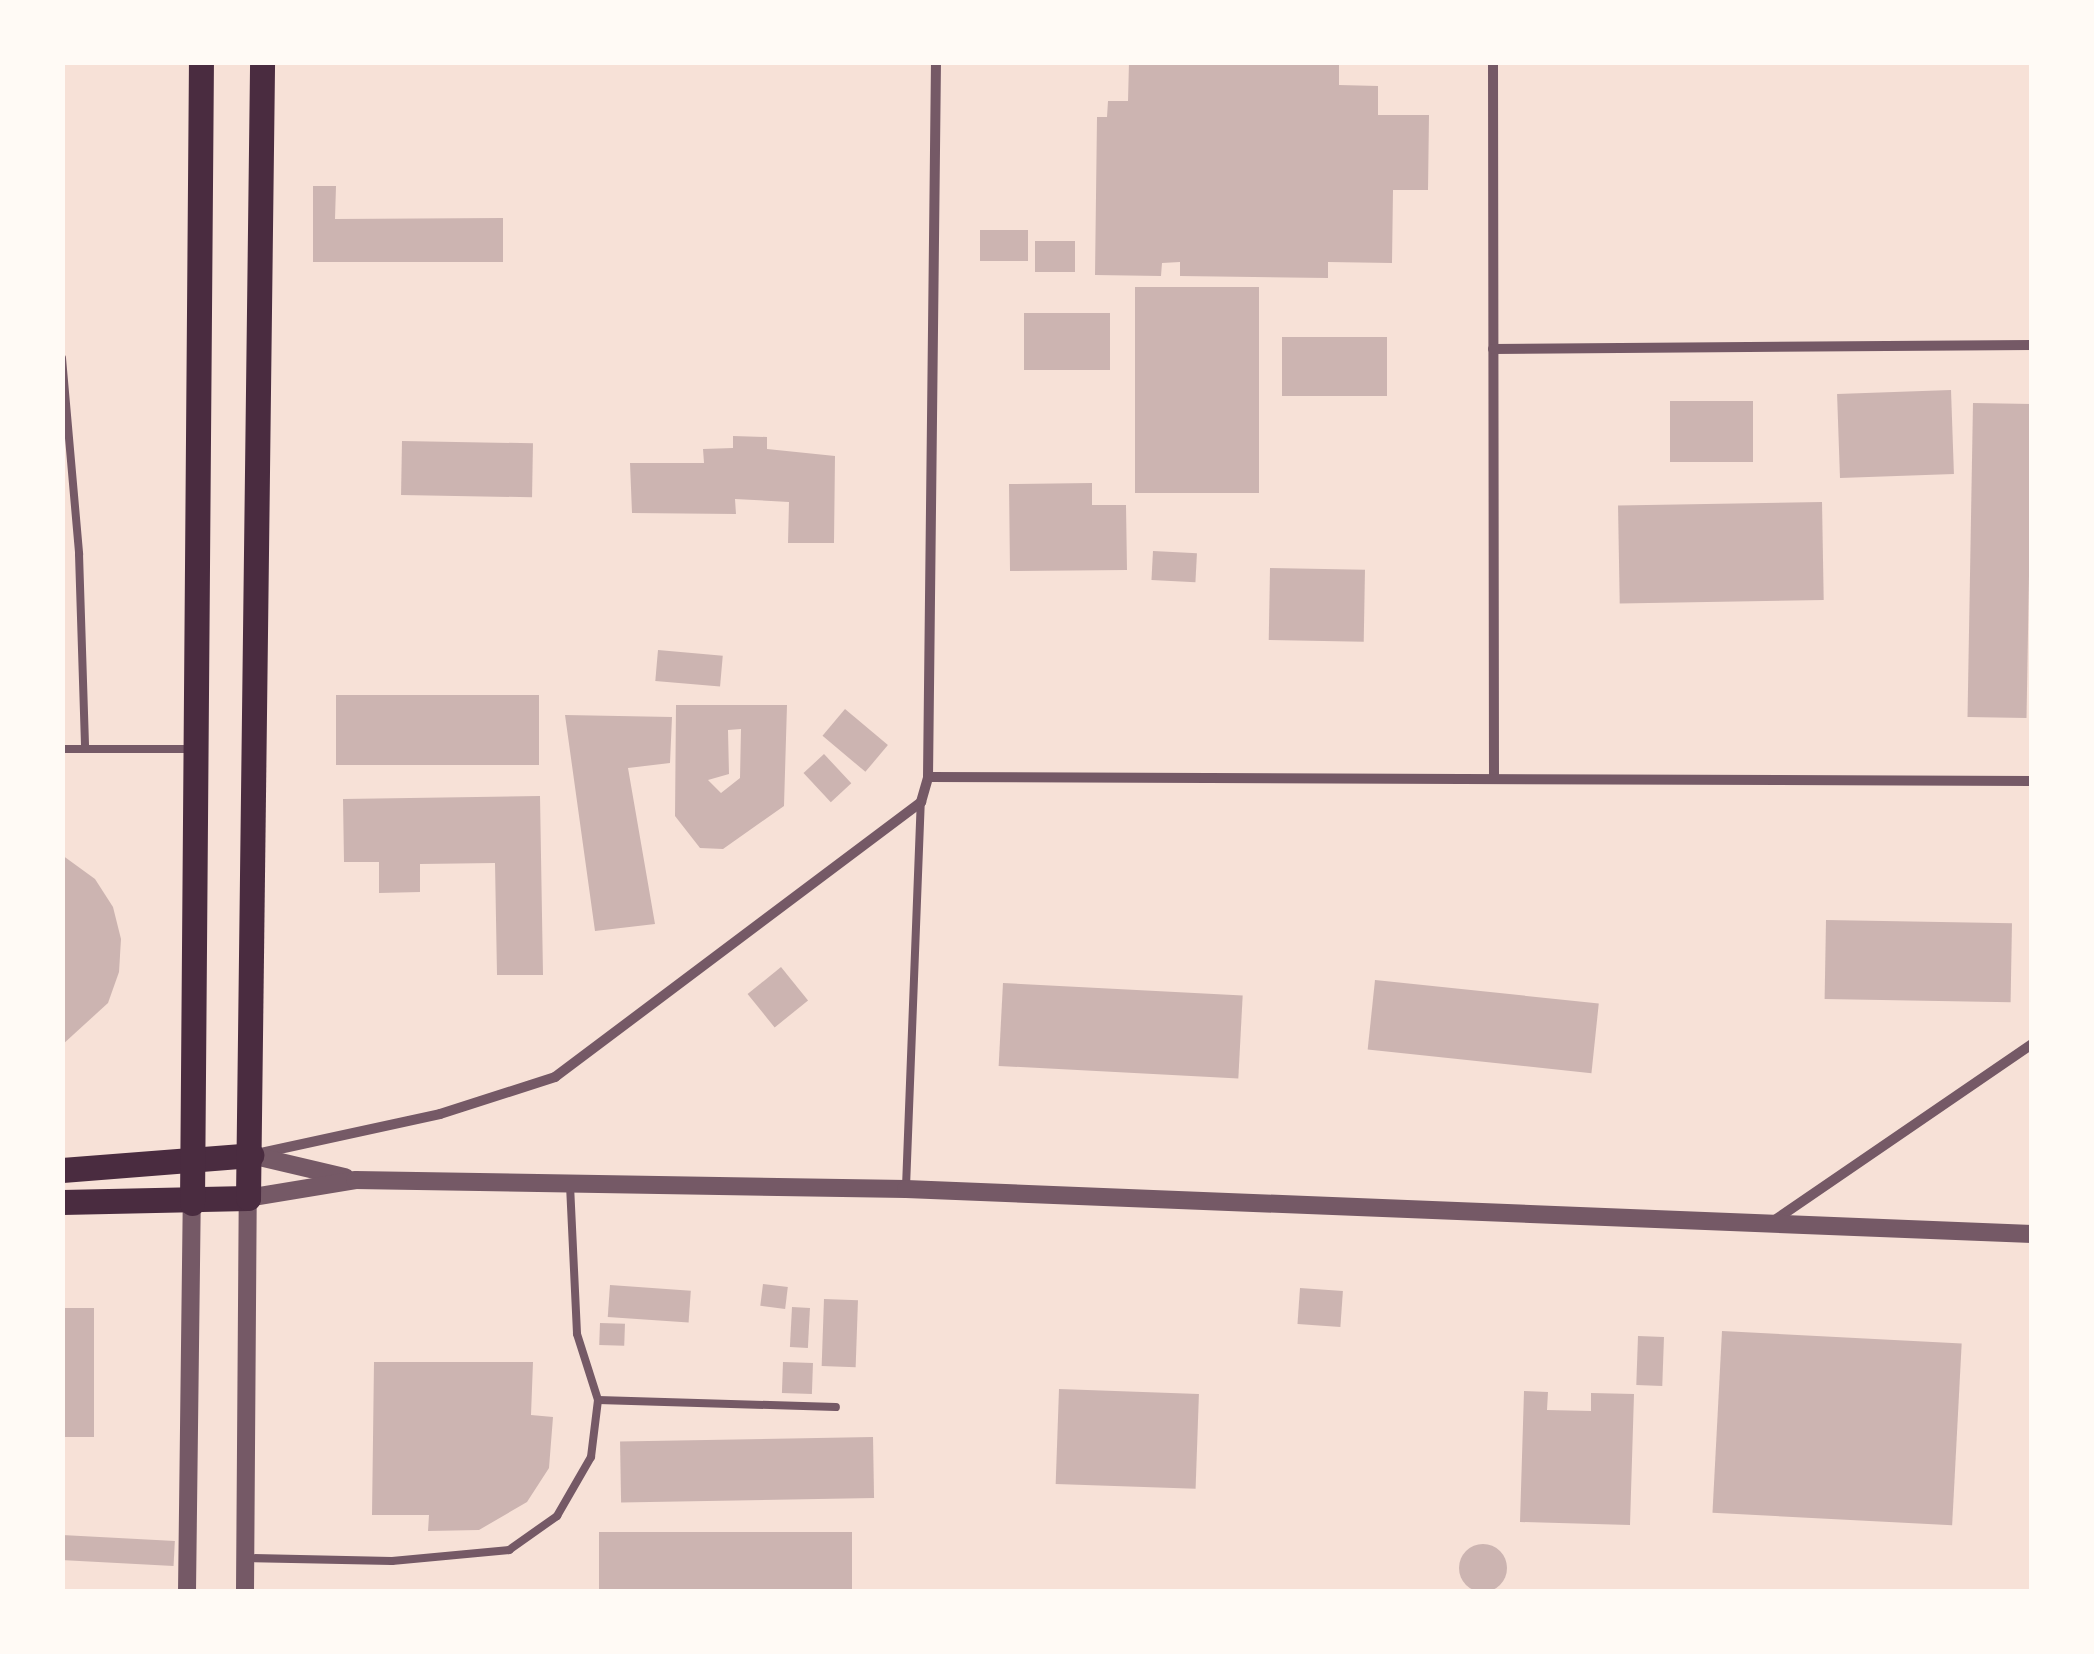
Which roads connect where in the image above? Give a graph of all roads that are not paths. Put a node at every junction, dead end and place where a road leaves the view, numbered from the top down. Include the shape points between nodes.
1 (200, 62) edge
2 (262, 62) edge
3 (936, 62) edge
4 (1492, 62) edge
5 (2032, 346) edge
6 (1493, 348) junction
7 (62, 358) edge
8 (62, 749) edge
9 (85, 749) junction
10 (194, 749) junction
11 (928, 777) junction
12 (1494, 779) junction
13 (2032, 781) edge
14 (921, 802) junction
15 (2032, 1044) edge
16 (250, 1155) junction
17 (191, 1162) junction
18 (62, 1170) edge
19 (355, 1180) junction
20 (570, 1185) junction
21 (906, 1189) junction
22 (248, 1198) junction
23 (62, 1202) edge
24 (192, 1204) junction
25 (1763, 1228) junction
26 (2032, 1234) edge
27 (598, 1400) junction
28 (836, 1407) dead end
29 (245, 1558) junction
30 (188, 1592) edge
31 (245, 1592) edge

1 - 10 main road
2 - 16 main road
3 - 11 street
4 - 6 street
5 - 6 street
6 - 12 street
7 - 9 lane via 79,554
8 - 9 lane
9 - 10 lane
10 - 17 main road
11 - 12 street
11 - 14 street
12 - 13 street
14 - 16 street via 555,1077 440,1114
14 - 21 lane
15 - 25 street
16 - 17 main road
16 - 19 street
16 - 22 main road
17 - 18 main road
17 - 24 main road
19 - 20 street
19 - 22 street
20 - 21 street
20 - 27 lane via 578,1334
21 - 25 street
22 - 24 main road
22 - 29 street
23 - 24 main road
24 - 30 street
25 - 26 street
27 - 28 lane
27 - 29 lane via 591,1457 557,1516 510,1550 392,1560
29 - 31 street

